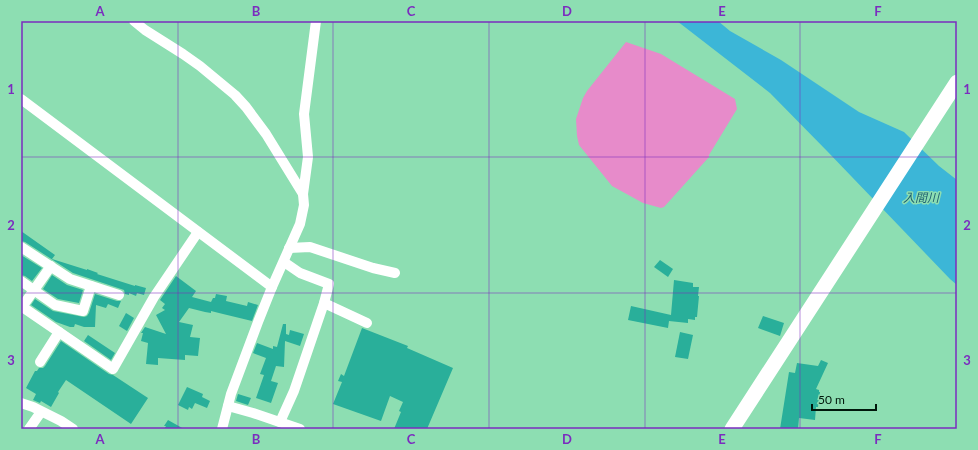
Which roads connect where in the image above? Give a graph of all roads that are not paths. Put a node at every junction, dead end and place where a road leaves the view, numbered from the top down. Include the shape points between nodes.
1 (134, 21) edge
2 (316, 21) edge
3 (957, 82) edge
4 (21, 99) edge
5 (303, 194) junction
6 (198, 232) junction
7 (21, 247) edge
8 (290, 248) junction
9 (284, 262) junction
10 (51, 266) junction
11 (395, 273) dead end
12 (21, 281) edge
13 (91, 286) junction
14 (272, 287) junction
15 (34, 289) junction
16 (119, 295) dead end
17 (324, 303) junction
18 (22, 306) edge
19 (367, 323) dead end
20 (59, 332) junction
21 (40, 362) dead end
22 (21, 403) edge
23 (228, 406) junction
24 (41, 412) junction
25 (280, 422) junction
26 (29, 429) edge
27 (73, 429) edge
28 (222, 429) edge
29 (300, 429) edge
30 (732, 429) edge

1 - 5 street via 200,66 235,94 266,134
2 - 5 street via 304,114 308,157
3 - 30 street
4 - 6 street
5 - 8 street via 304,205 300,224
6 - 14 street
6 - 20 street via 154,297 113,369
7 - 10 street
8 - 9 street
8 - 11 street via 310,247
9 - 14 street
9 - 17 street via 300,273 329,284
10 - 13 street via 70,279
10 - 15 street
12 - 15 street
13 - 15 street via 83,311 55,305
13 - 16 street
14 - 23 street
15 - 18 street
17 - 19 street
17 - 25 street via 294,391
18 - 20 street
20 - 21 street
22 - 24 street
23 - 25 street
23 - 28 street
24 - 26 street
24 - 27 street
25 - 29 street

